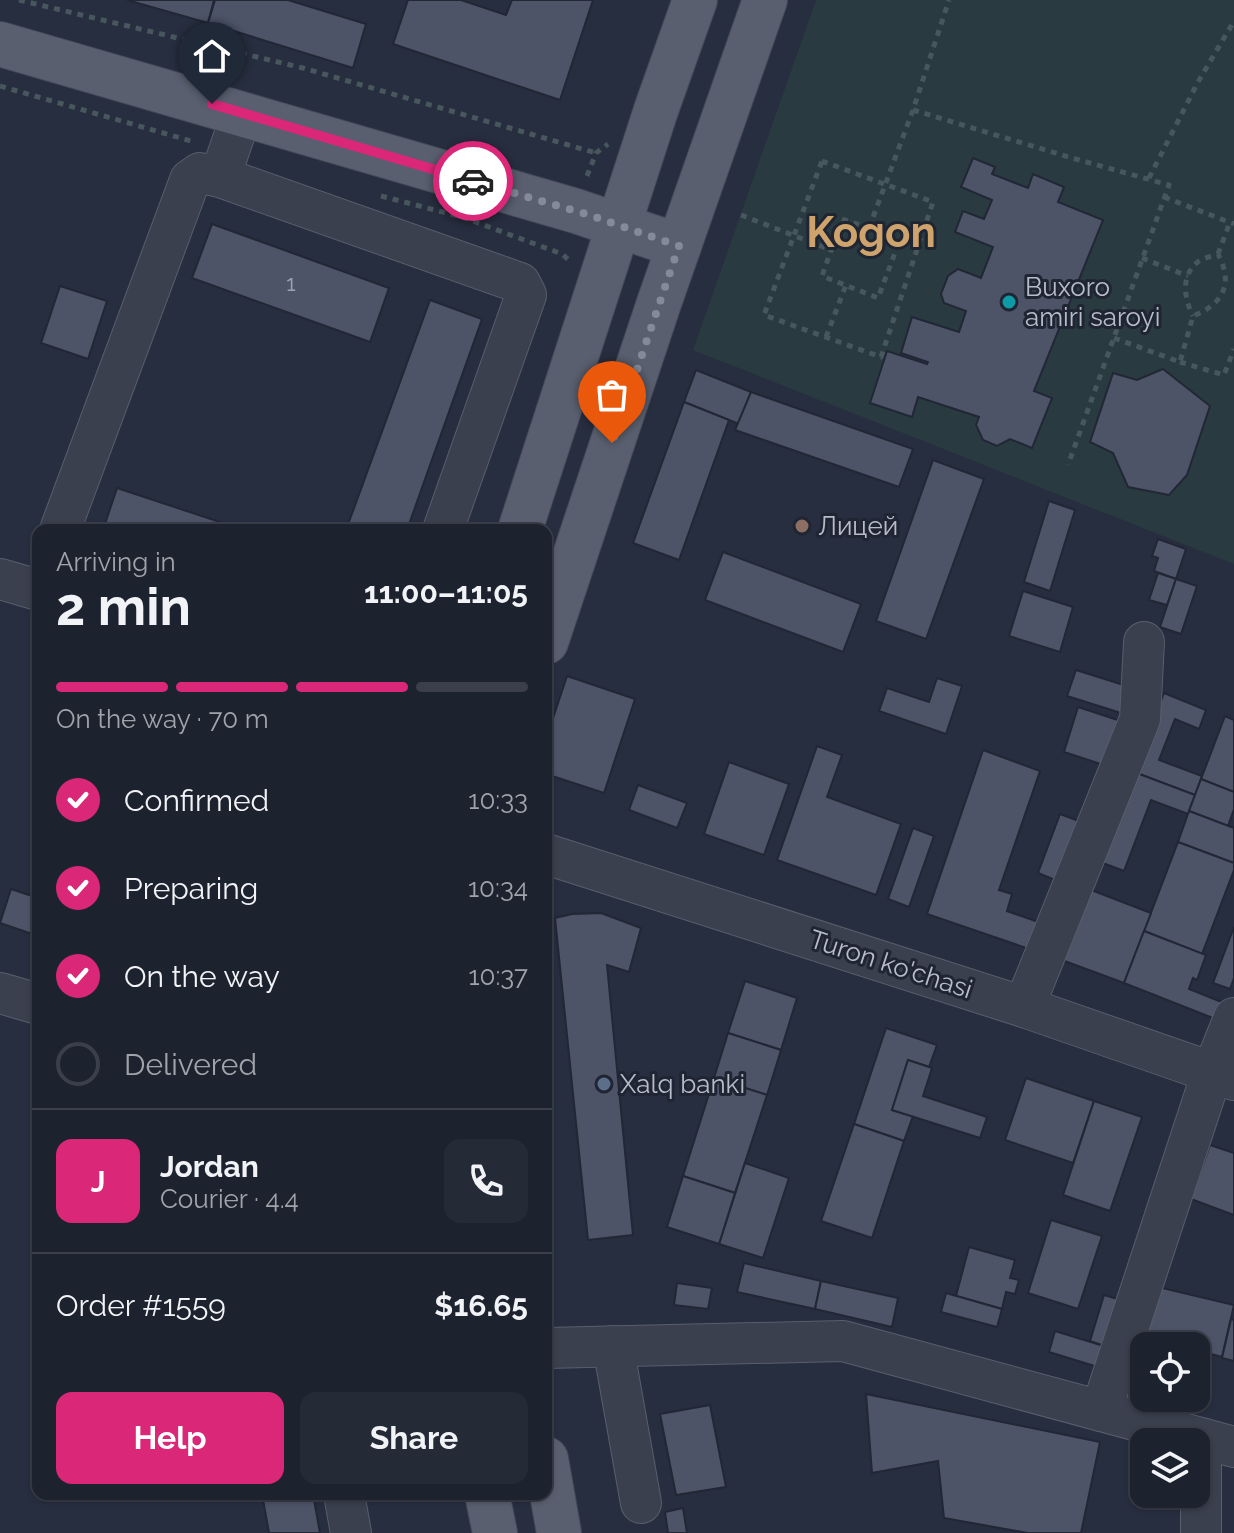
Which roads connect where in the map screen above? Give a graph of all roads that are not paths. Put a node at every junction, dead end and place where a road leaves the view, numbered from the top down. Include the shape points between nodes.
1 (695, 0) edge
2 (765, 0) edge
3 (0, 44) edge
4 (242, 113) junction
5 (220, 177) junction
6 (619, 226) junction
7 (679, 246) junction
8 (62, 524) edge
9 (445, 524) edge
10 (522, 524) edge
11 (0, 579) edge
12 (32, 587) edge
13 (552, 624) edge
14 (1144, 642) dead end
15 (552, 856) edge
16 (0, 993) edge
17 (32, 1002) edge
18 (1024, 1007) junction
19 (1234, 1018) edge
20 (1223, 1076) edge
21 (613, 1346) junction
22 (552, 1348) edge
23 (1101, 1411) junction
24 (1217, 1442) edge
25 (552, 1493) edge
26 (345, 1500) edge
27 (488, 1500) edge
28 (641, 1503) dead end
29 (351, 1533) edge
30 (495, 1533) edge
31 (559, 1533) edge
32 (1201, 1533) edge

1 - 6 main road
2 - 7 main road
3 - 4 main road
4 - 5 street
4 - 6 main road
5 - 8 street via 200,173 190,180
5 - 9 street via 520,283 526,295
6 - 7 main road
6 - 10 main road
7 - 13 main road
11 - 12 street
14 - 18 street via 1140,719
15 - 18 street, Turon ko'chasi
16 - 17 street
18 - 20 street, Turon ko'chasi
19 - 20 street
20 - 23 street
21 - 22 street
21 - 23 street via 843,1341
21 - 28 street
23 - 24 street
24 - 32 street
25 - 31 main road
26 - 29 street
27 - 30 main road

